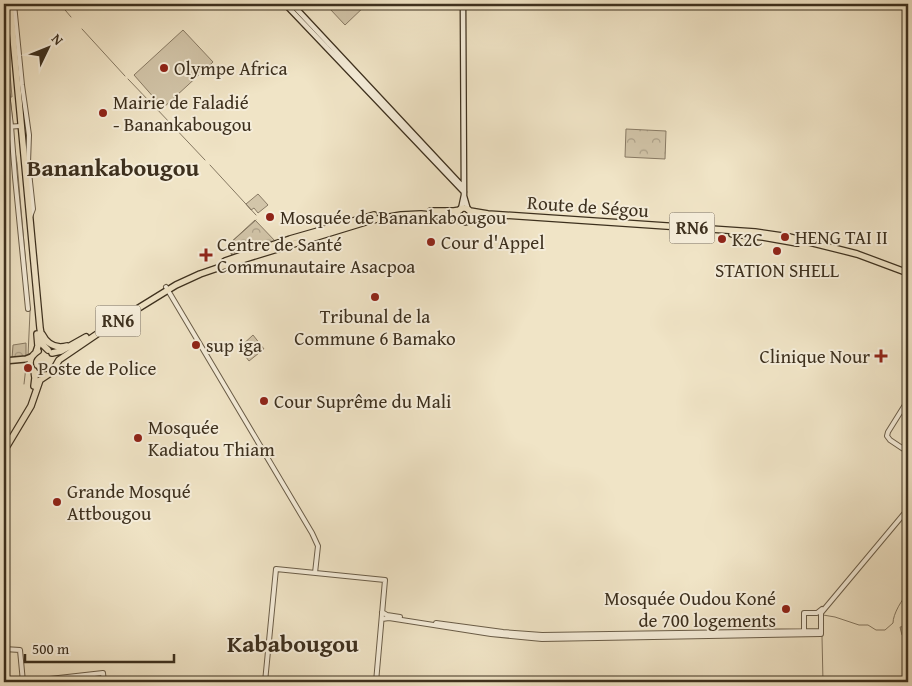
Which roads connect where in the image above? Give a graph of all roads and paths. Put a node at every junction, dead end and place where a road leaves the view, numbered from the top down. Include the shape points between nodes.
1 (9, 4) edge
2 (14, 4) edge
3 (285, 4) edge
4 (292, 4) edge
5 (463, 4) edge
6 (4, 67) edge
7 (22, 85) junction
8 (18, 96) junction
9 (4, 126) edge
10 (11, 126) junction
11 (20, 126) junction
12 (28, 126) junction
13 (464, 191) junction
14 (460, 209) junction
15 (470, 213) junction
16 (30, 217) junction
17 (459, 218) junction
18 (908, 275) edge
19 (167, 288) junction
20 (28, 310) dead end
21 (41, 331) junction
22 (74, 344) junction
23 (50, 352) junction
24 (33, 354) junction
25 (4, 362) edge
26 (30, 364) junction
27 (56, 364) junction
28 (34, 371) junction
29 (46, 375) junction
30 (908, 400) edge
31 (908, 404) edge
32 (4, 446) edge
33 (908, 450) edge
34 (4, 451) edge
35 (908, 508) edge
36 (315, 573) junction
37 (382, 612) junction
38 (382, 619) junction
39 (804, 633) junction
40 (4, 649) edge
41 (104, 682) edge
42 (265, 682) edge
43 (376, 682) edge

1 - 8 highway
1 - 11 highway
2 - 7 street
3 - 13 main road
4 - 13 main road
5 - 13 main road
6 - 10 street
7 - 8 street
7 - 12 street
8 - 11 highway
9 - 10 street
10 - 11 street
10 - 20 street
11 - 12 street
11 - 16 highway
11 - 24 highway via 38,342
12 - 16 street via 33,209
13 - 14 main road
13 - 15 main road
14 - 15 highway, Route de Ségou / RN6 via 466,208
14 - 17 highway
14 - 19 highway, Route de Ségou / RN6 via 363,218 244,254 194,273
15 - 17 highway, Route de Ségou / RN6 via 464,222
15 - 18 highway, Route de Ségou / RN6 via 755,232 857,254
16 - 21 highway
17 - 19 highway, Route de Ségou / RN6 via 421,214 372,220 208,271
19 - 22 highway, Route de Ségou / RN6
19 - 27 highway, Route de Ségou / RN6
19 - 36 street via 312,533 318,546
21 - 22 highway, RN6 via 45,340 56,347
21 - 23 highway via 43,345
22 - 23 highway, Route de Ségou / RN6
23 - 24 highway via 40,350
23 - 27 highway
24 - 25 main road via 26,359
24 - 26 highway
25 - 26 main road
26 - 28 highway
27 - 29 highway
28 - 29 highway
28 - 32 highway via 35,382 28,404
29 - 34 highway via 38,384 31,406
30 - 33 street via 886,436
31 - 33 street via 889,436
35 - 39 street via 820,611 804,613
35 - 39 street via 821,613 821,632
36 - 37 street via 385,580
36 - 42 street via 276,569
37 - 38 street
37 - 39 street via 410,619 542,636
38 - 39 street via 542,639
38 - 43 street
40 - 41 street via 20,650 23,682 102,673

